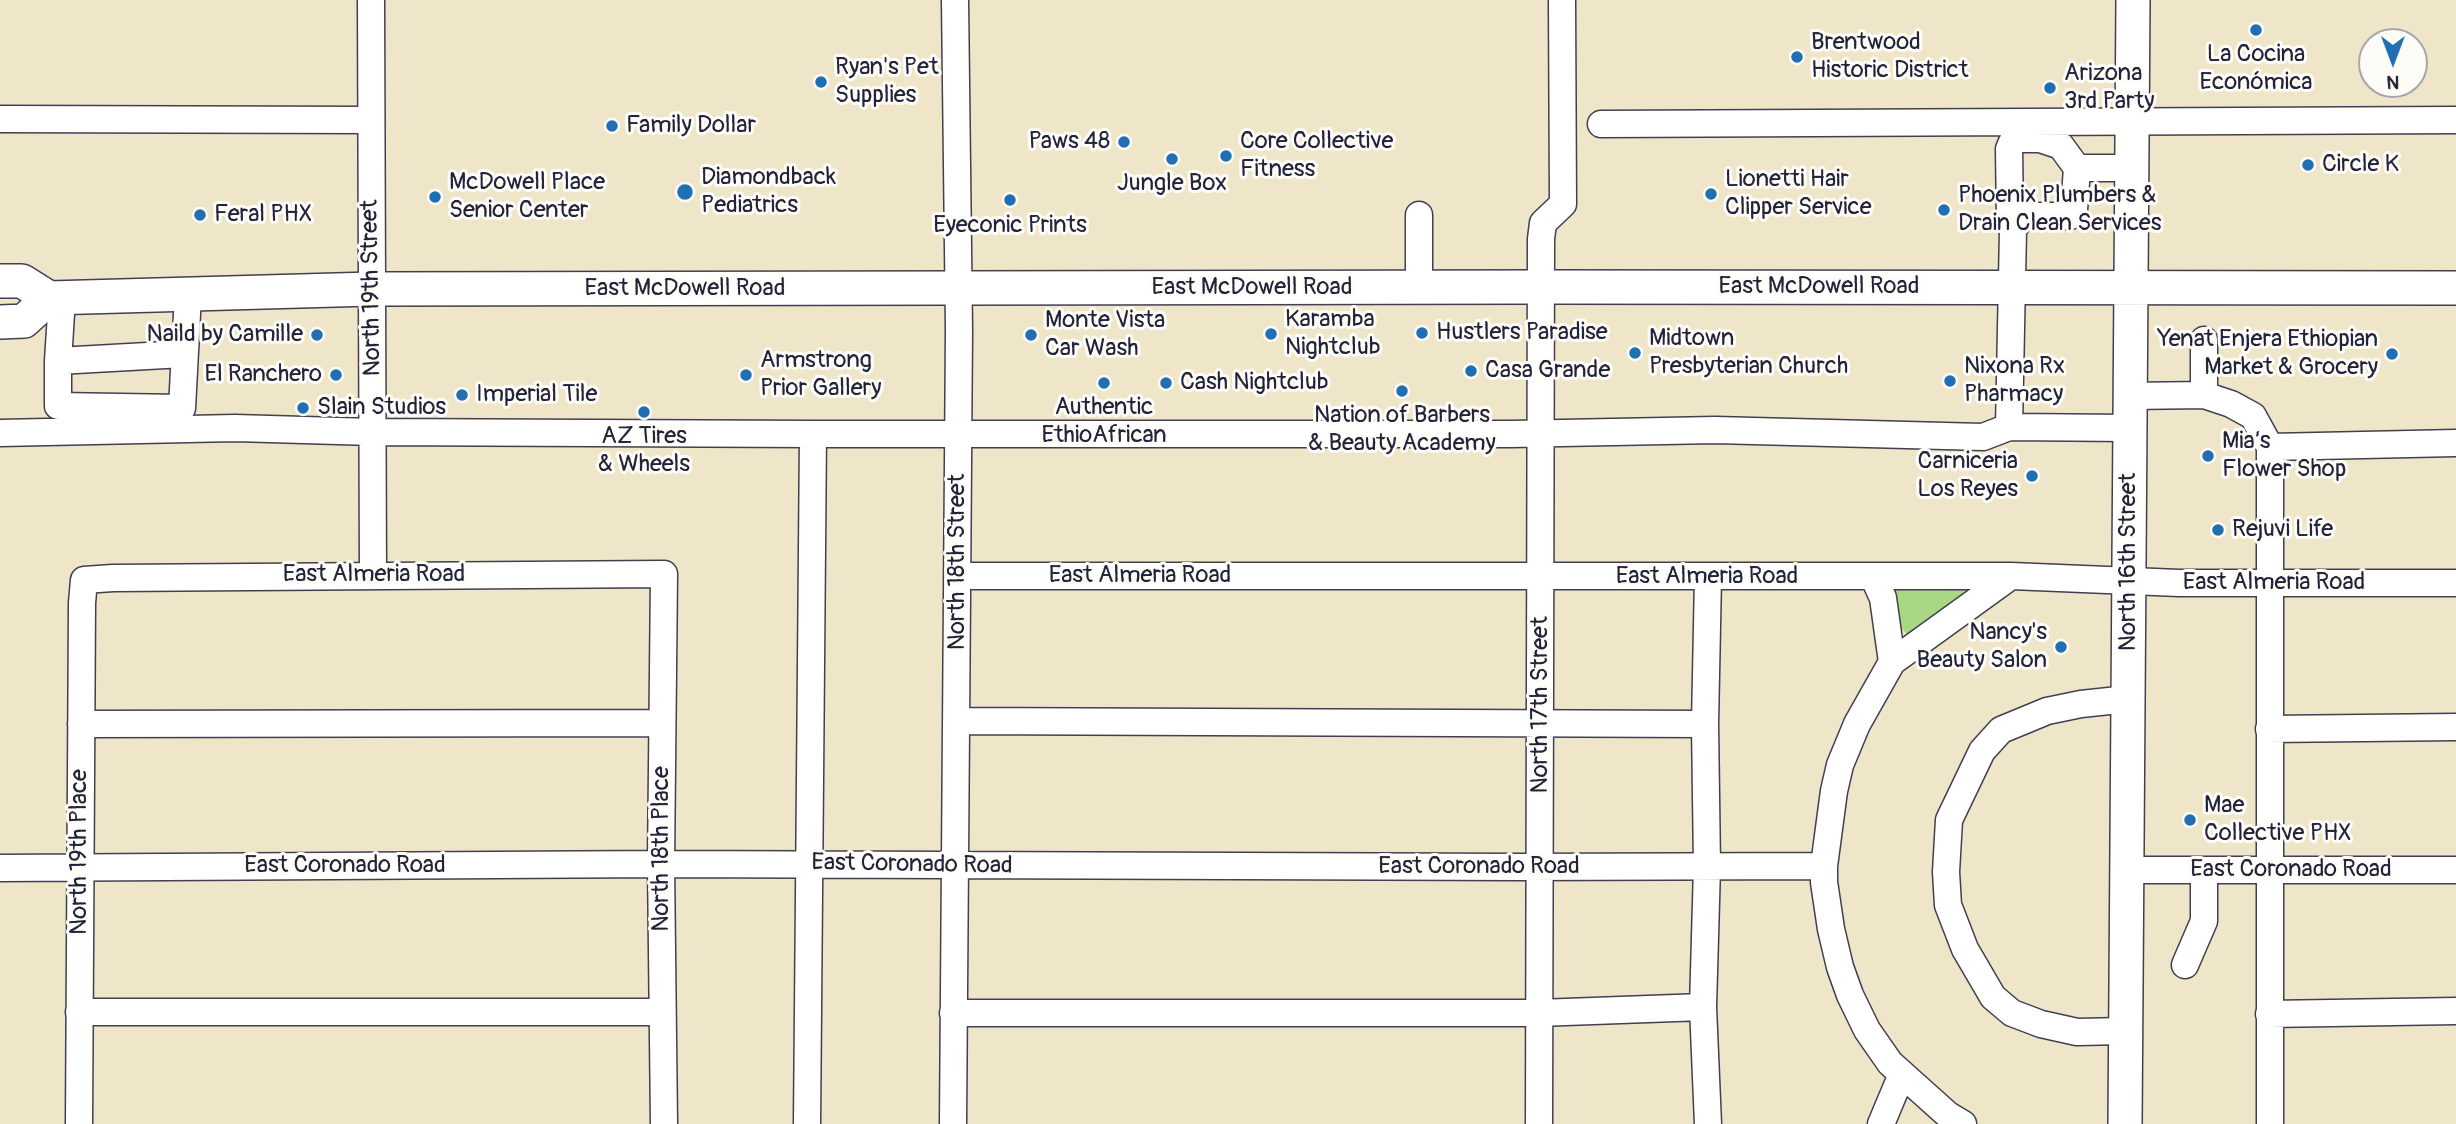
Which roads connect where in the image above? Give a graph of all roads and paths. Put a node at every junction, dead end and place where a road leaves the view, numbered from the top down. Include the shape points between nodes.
1 (371, 0) edge
2 (955, 0) edge
3 (1562, 0) edge
4 (2133, 0) edge
5 (0, 119) edge
6 (371, 120) junction
7 (2456, 120) edge
8 (2132, 122) junction
9 (1601, 124) dead end
10 (2077, 168) junction
11 (2132, 168) junction
12 (1419, 215) dead end
13 (2013, 230) junction
14 (0, 281) edge
15 (1541, 287) junction
16 (958, 288) junction
17 (1419, 288) junction
18 (2010, 288) junction
19 (2130, 288) junction
20 (2456, 288) edge
21 (372, 289) junction
22 (188, 295) junction
23 (56, 298) junction
24 (0, 322) edge
25 (2204, 340) dead end
26 (183, 354) junction
27 (58, 361) junction
28 (2204, 395) junction
29 (2129, 412) junction
30 (181, 419) junction
31 (2009, 427) junction
32 (373, 432) junction
33 (958, 432) junction
34 (0, 433) edge
35 (1541, 433) junction
36 (813, 434) junction
37 (2456, 443) edge
38 (2270, 447) junction
39 (664, 573) joint
40 (373, 575) junction
41 (958, 576) junction
42 (1873, 576) junction
43 (2011, 576) junction
44 (1542, 577) junction
45 (1708, 577) junction
46 (84, 580) joint
47 (2128, 581) junction
48 (2270, 582) junction
49 (2456, 583) edge
50 (1892, 662) junction
51 (2128, 699) junction
52 (958, 721) junction
53 (1541, 722) junction
54 (662, 723) junction
55 (81, 724) junction
56 (1705, 724) junction
57 (2456, 727) edge
58 (2269, 729) junction
59 (661, 864) junction
60 (809, 864) junction
61 (955, 866) junction
62 (1825, 866) junction
63 (1540, 867) junction
64 (1707, 867) junction
65 (0, 868) edge
66 (80, 868) junction
67 (2127, 870) junction
68 (2204, 870) junction
69 (2268, 870) junction
70 (2456, 870) edge
71 (2185, 965) dead end
72 (1703, 1007) junction
73 (2456, 1011) edge
74 (79, 1012) junction
75 (662, 1013) junction
76 (953, 1013) junction
77 (1538, 1013) junction
78 (2269, 1014) junction
79 (2126, 1031) junction
80 (1902, 1074) junction
81 (79, 1124) edge
82 (664, 1124) edge
83 (807, 1124) edge
84 (953, 1124) edge
85 (1539, 1124) edge
86 (1708, 1124) edge
87 (1881, 1124) edge
88 (1963, 1124) edge
89 (2125, 1124) edge
90 (2270, 1124) edge

1 - 6 street, North 19th Street
2 - 16 street, North 18th Street
3 - 15 street, North 17th Street via 1563,204 1543,223
4 - 8 main road, North 16th Street
5 - 6 street
6 - 21 street, North 19th Street
7 - 8 street
8 - 9 street
8 - 11 main road, North 16th Street
10 - 11 street
10 - 13 street via 2070,216 2026,216
10 - 13 street via 2061,146 2040,139 2012,142 2008,193
11 - 19 main road, North 16th Street
12 - 17 street
13 - 18 street
14 - 23 main road via 22,281
15 - 17 main road, East McDowell Road
15 - 18 main road, East McDowell Road
15 - 35 street, North 17th Street
16 - 17 main road, East McDowell Road
16 - 21 main road, East McDowell Road
16 - 33 street, North 18th Street
18 - 19 main road, East McDowell Road
18 - 31 street
19 - 20 main road, East McDowell Road
19 - 29 main road, North 16th Street
21 - 22 main road, East McDowell Road
21 - 32 street, North 19th Street
22 - 23 main road, East McDowell Road
22 - 26 street
23 - 24 main road via 24,321
23 - 27 street
25 - 28 street
26 - 27 street
26 - 30 street
27 - 30 street via 58,406
28 - 29 street
28 - 38 street via 2253,416
29 - 31 street
29 - 47 main road, North 16th Street
30 - 32 street via 235,428
30 - 34 street
31 - 35 street via 1983,437 1715,430
32 - 36 street
32 - 40 street, North 19th Street
33 - 35 street
33 - 36 street
33 - 41 street, North 18th Street
35 - 44 street, North 17th Street
36 - 60 street
37 - 38 street
38 - 48 street
39 - 40 street, East Almeria Road
39 - 54 street, North 18th Place
40 - 46 street, East Almeria Road
41 - 44 street, East Almeria Road
41 - 52 street, North 18th Street
42 - 43 street, East Almeria Road
42 - 45 street, East Almeria Road
42 - 50 street via 1883,598
43 - 47 street, East Almeria Road
43 - 50 street
44 - 45 street, East Almeria Road
44 - 53 street, North 17th Street
45 - 56 street
46 - 55 street, North 19th Place
47 - 48 street, East Almeria Road
47 - 51 main road, North 16th Street
48 - 49 street, East Almeria Road
48 - 58 street
50 - 62 street via 1840,765
51 - 67 main road, North 16th Street
51 - 79 street via 2047,711 2001,730 1982,751 1949,820 1947,872 1948,905 1960,938 1993,997 2012,1013 2041,1024 2077,1032
52 - 53 street
52 - 61 street, North 18th Street
53 - 56 street
53 - 63 street, North 17th Street
54 - 55 street
54 - 59 street, North 18th Place
55 - 66 street, North 19th Place
56 - 64 street
57 - 58 street
58 - 69 street
59 - 60 street, East Coronado Road
59 - 66 street, East Coronado Road
59 - 75 street, North 18th Place
60 - 61 street, East Coronado Road
60 - 83 street
61 - 63 street, East Coronado Road
61 - 76 street, North 18th Street
62 - 64 street, East Coronado Road
62 - 80 street via 1831,929 1850,995 1867,1030
63 - 64 street, East Coronado Road
63 - 77 street, North 17th Street
64 - 72 street
65 - 66 street, East Coronado Road
66 - 74 street, North 19th Place
67 - 68 street, East Coronado Road
67 - 79 main road, North 16th Street
68 - 69 street, East Coronado Road
68 - 71 street via 2204,921
69 - 70 street, East Coronado Road
69 - 78 street
72 - 77 street
72 - 86 street
73 - 78 street
74 - 75 street
74 - 81 street, North 19th Place
75 - 82 street, North 18th Place
76 - 77 street
76 - 84 street, North 18th Street
77 - 85 street, North 17th Street
78 - 90 street
79 - 89 main road, North 16th Street
80 - 87 street
80 - 88 street

